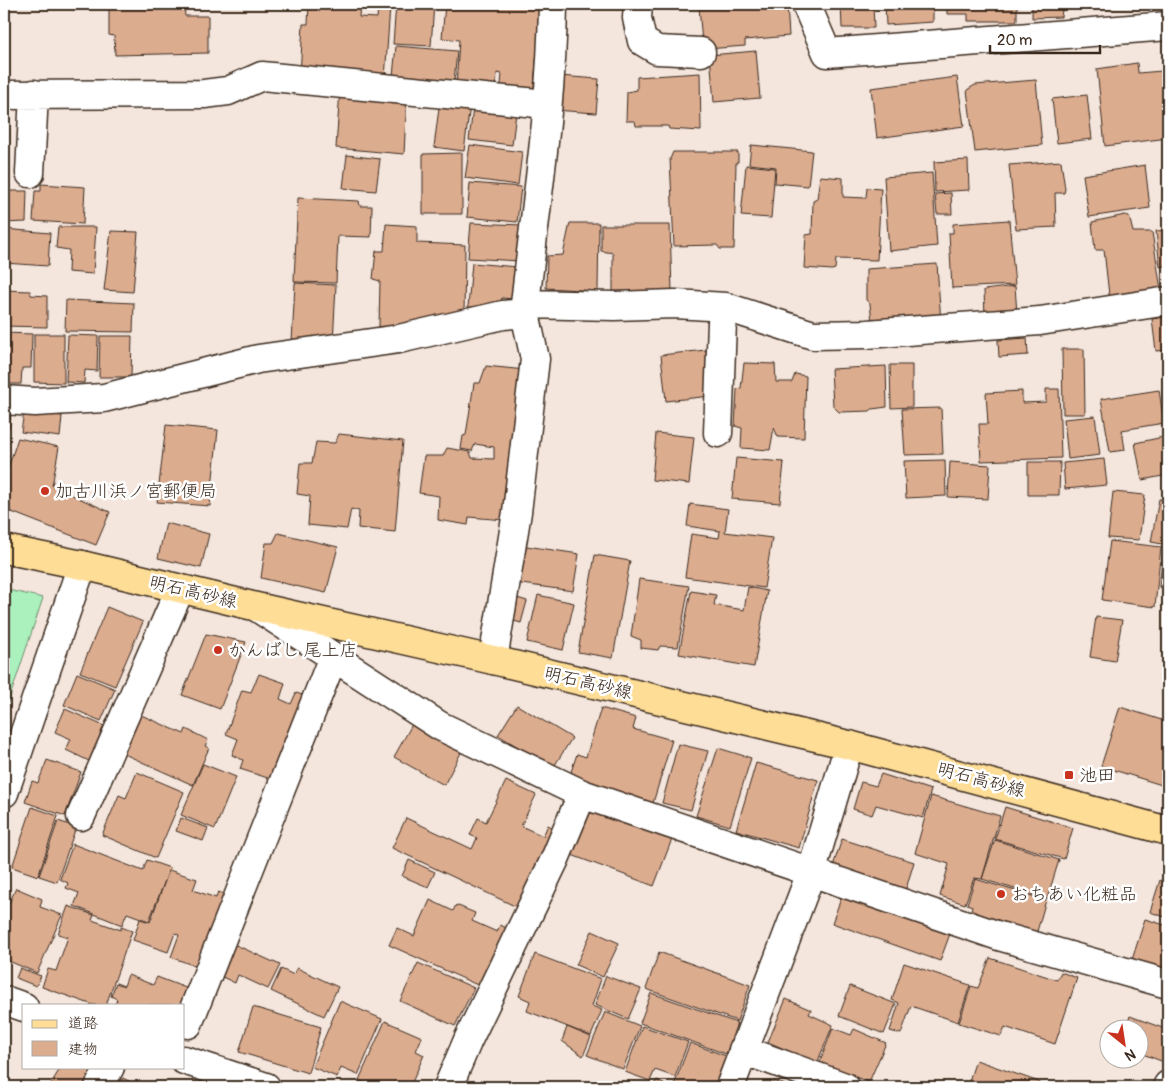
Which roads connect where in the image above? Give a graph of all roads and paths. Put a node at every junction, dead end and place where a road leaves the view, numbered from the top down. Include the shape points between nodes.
1 (553, 4) edge
2 (638, 4) edge
3 (806, 4) edge
4 (1168, 26) edge
5 (701, 52) dead end
6 (4, 94) edge
7 (34, 94) junction
8 (547, 104) junction
9 (30, 173) dead end
10 (1168, 301) edge
11 (726, 307) junction
12 (525, 309) junction
13 (4, 400) edge
14 (718, 433) dead end
15 (4, 549) edge
16 (82, 565) junction
17 (180, 589) junction
18 (257, 607) junction
19 (333, 657) junction
20 (493, 660) junction
21 (849, 745) junction
22 (4, 793) edge
23 (582, 794) junction
24 (81, 816) dead end
25 (1168, 830) edge
26 (811, 873) junction
27 (1168, 984) edge
28 (4, 1000) edge
29 (22, 1006) edge
30 (188, 1024) dead end
31 (743, 1050) junction
32 (185, 1060) edge
33 (109, 1068) edge
34 (257, 1086) edge
35 (99, 1087) edge
36 (448, 1087) edge
37 (730, 1087) edge
38 (845, 1087) edge

1 - 8 street
2 - 5 street via 642,41 657,50
3 - 4 street via 827,53
6 - 7 street
7 - 8 street via 204,94 228,91 262,76
7 - 9 street
8 - 12 street
10 - 11 street via 1040,321 813,336
11 - 12 street via 675,304
11 - 14 street via 722,322
12 - 13 street via 399,338 258,359 104,398 35,402
12 - 20 street via 535,359 517,512
15 - 16 main road, 明石高砂線
16 - 17 main road, 明石高砂線
16 - 22 street
17 - 18 main road, 明石高砂線
17 - 24 street
18 - 19 street
18 - 20 main road, 明石高砂線
19 - 23 street via 440,726
19 - 30 street
20 - 21 main road, 明石高砂線
21 - 25 main road, 明石高砂線
21 - 26 street
23 - 26 street
23 - 36 street
26 - 27 street via 999,936
26 - 31 street
28 - 29 street
31 - 37 street
31 - 38 street
32 - 34 street
33 - 35 street

